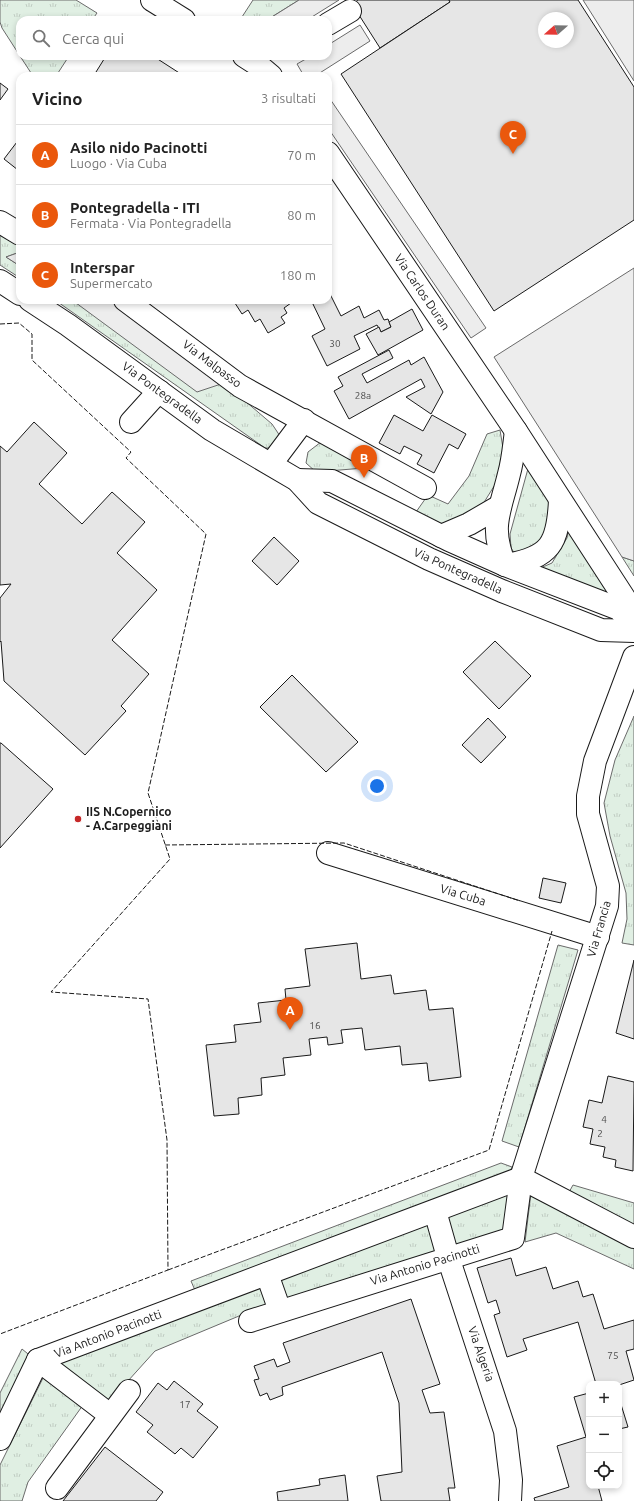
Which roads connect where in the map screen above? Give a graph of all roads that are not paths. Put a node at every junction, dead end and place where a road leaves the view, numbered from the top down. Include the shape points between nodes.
1 (152, 0) edge
2 (350, 11) dead end
3 (178, 16) edge
4 (332, 22) edge
5 (332, 159) edge
6 (0, 222) edge
7 (16, 232) edge
8 (0, 281) edge
9 (16, 291) edge
10 (36, 304) edge
11 (130, 304) edge
12 (159, 391) junction
13 (304, 420) junction
14 (131, 422) dead end
15 (516, 431) junction
16 (271, 464) junction
17 (297, 480) junction
18 (425, 488) dead end
19 (560, 500) junction
20 (500, 506) junction
21 (441, 536) junction
22 (505, 565) junction
23 (494, 587) junction
24 (634, 613) edge
25 (634, 627) edge
26 (634, 631) edge
27 (634, 656) edge
28 (328, 853) dead end
29 (598, 937) junction
30 (521, 1178) junction
31 (435, 1210) junction
32 (634, 1237) edge
33 (448, 1257) junction
34 (267, 1274) junction
35 (280, 1311) junction
36 (250, 1321) dead end
37 (38, 1360) junction
38 (129, 1391) dead end
39 (110, 1414) junction
40 (0, 1439) edge
41 (57, 1488) dead end
42 (510, 1501) edge

1 - 3 street
2 - 4 street
5 - 15 street, Via Carlos Duran
6 - 7 street
8 - 9 street
10 - 12 street, Via Pontegradella
11 - 13 street, Via Malpasso via 240,386
12 - 14 street
12 - 16 street, Via Pontegradella via 212,430
13 - 16 street
13 - 18 street, Via Malpasso
15 - 19 street, Via Carlos Duran
15 - 20 street via 509,474
16 - 17 street, Via Pontegradella
17 - 21 street, Via Pontegradella via 332,481
17 - 23 street, Via Pontegradella via 318,503 429,559
19 - 22 street via 554,539 535,558
19 - 24 street, Via Carlos Duran
20 - 21 street
20 - 22 street via 496,536
21 - 22 street, Via Pontegradella
22 - 23 street
22 - 25 street, Via Pontegradella via 619,609
23 - 26 street, Via Pontegradella via 601,630
27 - 29 street, Via Francia via 595,761 588,796 591,824 608,886 607,906
28 - 29 street, Via Cuba
29 - 30 street, Via Francia
30 - 31 street, Via Antonio Pacinotti
30 - 32 street
30 - 33 street, Via Antonio Pacinotti via 513,1238
31 - 33 street, Via Algeria
31 - 34 street, Via Antonio Pacinotti
33 - 35 street, Via Antonio Pacinotti
33 - 42 street, Via Algeria via 506,1431 511,1480
34 - 35 street
34 - 37 street, Via Antonio Pacinotti
35 - 36 street, Via Antonio Pacinotti
37 - 39 street, Via Antonio Pacinotti
37 - 40 street
38 - 39 street
39 - 41 street

